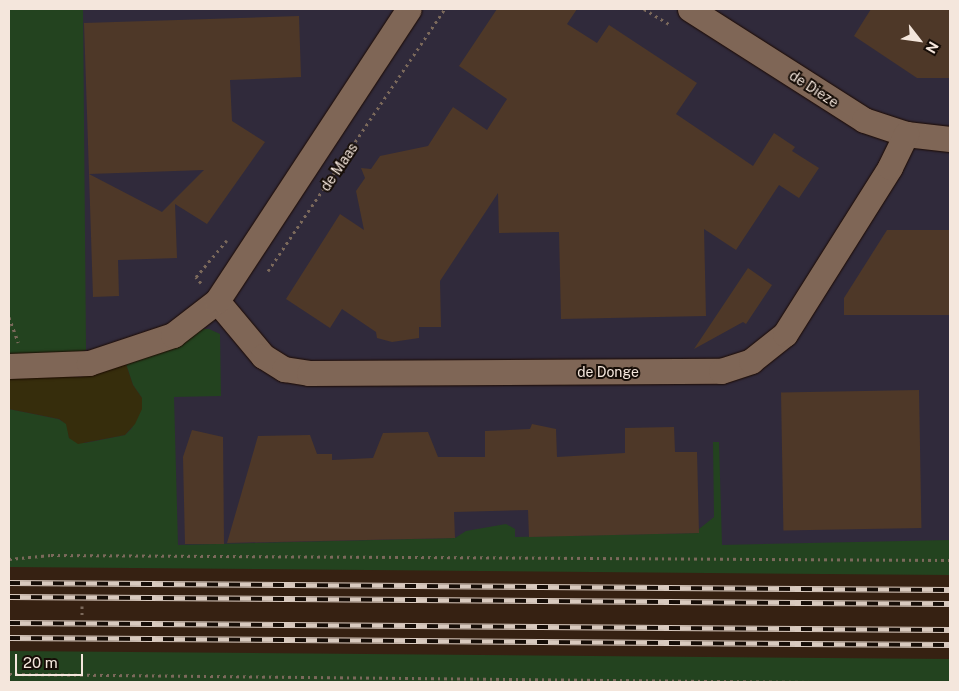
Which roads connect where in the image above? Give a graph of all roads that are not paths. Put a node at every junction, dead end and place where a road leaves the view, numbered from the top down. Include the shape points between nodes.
1 (409, 9) edge
2 (690, 9) edge
3 (906, 134) junction
4 (950, 139) edge
5 (217, 301) junction
6 (9, 366) edge

1 - 5 street, de Maas
2 - 3 street, de Dieze via 864,120
3 - 4 street, de Dieze
3 - 5 street, de Donge via 890,167 785,334 751,361 721,371 309,373 284,369 263,356
5 - 6 street, de Maas via 173,335 89,363

